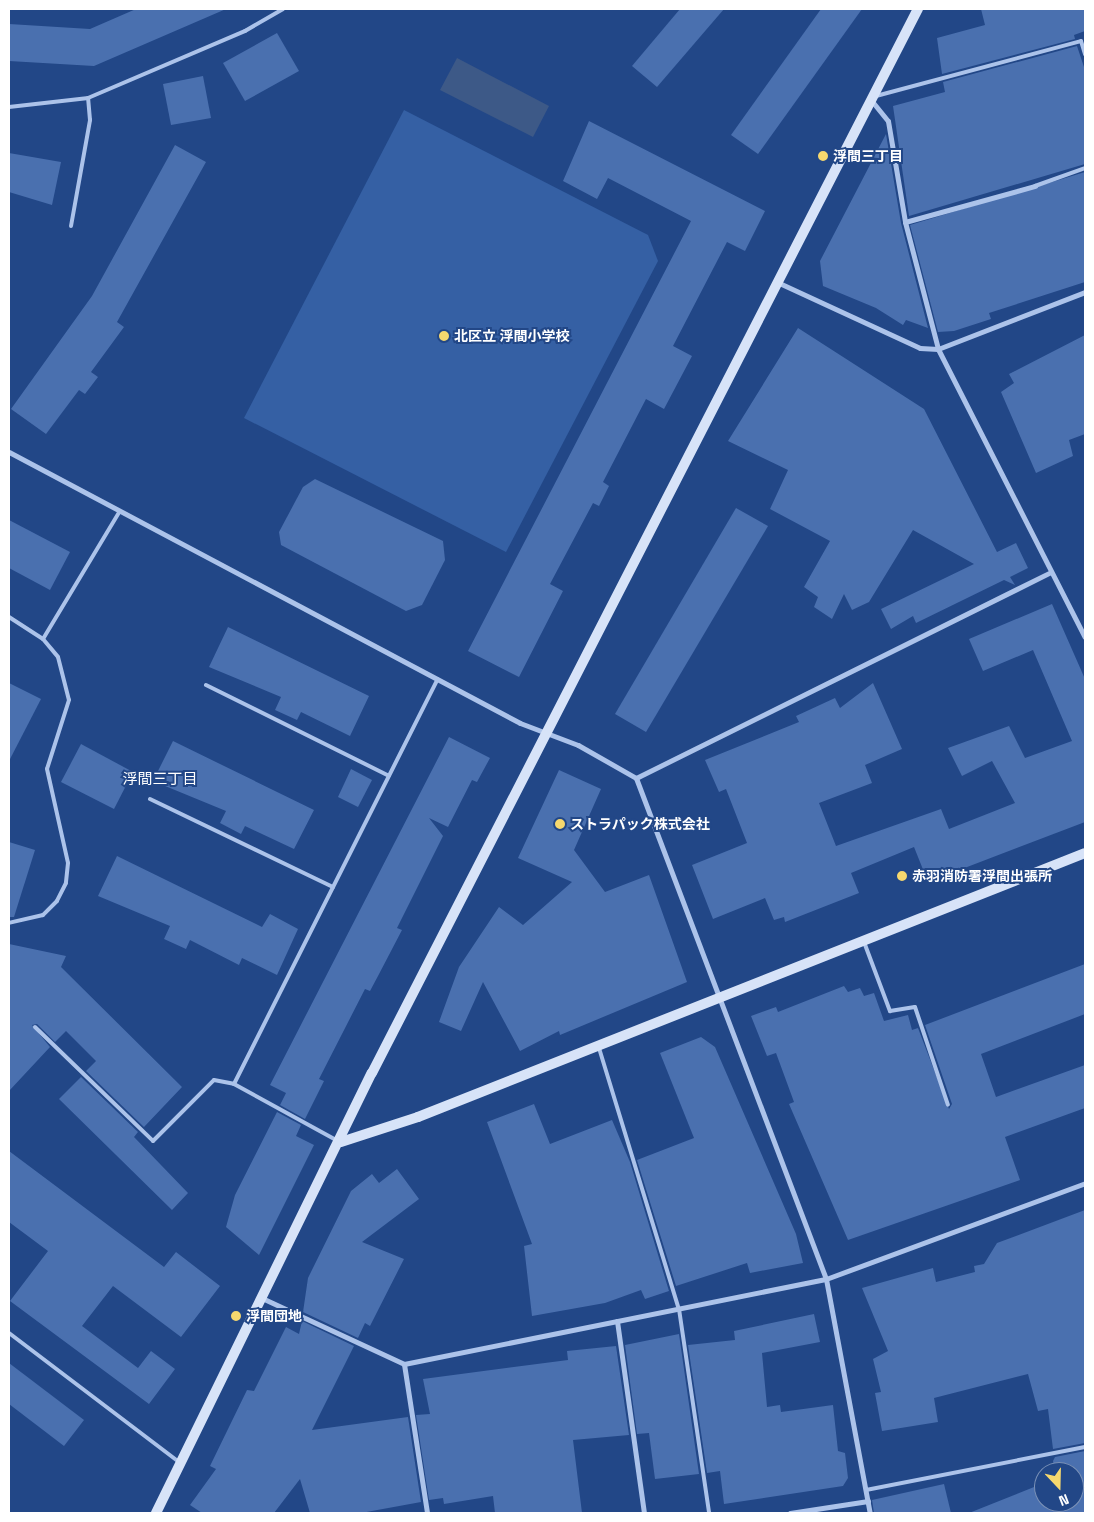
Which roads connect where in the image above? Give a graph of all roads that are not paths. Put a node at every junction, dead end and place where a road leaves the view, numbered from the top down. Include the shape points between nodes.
1 (283, 9) edge
2 (918, 9) edge
3 (1085, 54) edge
4 (88, 98) junction
5 (870, 98) junction
6 (9, 106) edge
7 (1085, 168) edge
8 (1035, 186) joint
9 (905, 222) junction
10 (71, 226) dead end
11 (777, 282) junction
12 (1085, 292) edge
13 (938, 349) junction
14 (9, 452) edge
15 (120, 511) junction
16 (1051, 572) junction
17 (9, 617) edge
18 (1085, 637) edge
19 (43, 639) junction
20 (438, 679) junction
21 (206, 685) dead end
22 (546, 733) junction
23 (389, 776) junction
24 (636, 778) junction
25 (150, 799) dead end
26 (1085, 854) edge
27 (333, 887) junction
28 (9, 924) edge
29 (864, 942) junction
30 (722, 998) junction
31 (36, 1027) dead end
32 (598, 1045) junction
33 (234, 1084) junction
34 (948, 1105) dead end
35 (341, 1142) junction
36 (1085, 1183) edge
37 (826, 1279) junction
38 (264, 1299) junction
39 (679, 1309) junction
40 (617, 1321) junction
41 (9, 1333) edge
42 (404, 1364) junction
43 (1085, 1447) edge
44 (181, 1463) junction
45 (866, 1490) junction
46 (868, 1501) junction
47 (156, 1513) edge
48 (427, 1513) edge
49 (644, 1513) edge
50 (709, 1513) edge
51 (790, 1513) edge
52 (870, 1513) edge

1 - 4 lane via 245,31
2 - 5 street
3 - 5 lane via 1081,41
4 - 6 lane
4 - 10 lane via 90,120
5 - 9 street via 888,121
5 - 11 street
7 - 8 lane
8 - 9 street
9 - 13 street
11 - 13 street via 920,348
11 - 22 street
12 - 13 street
13 - 16 street
14 - 15 street
15 - 19 lane
15 - 20 street
16 - 18 street
16 - 24 street
17 - 19 lane
19 - 28 lane via 58,657 67,680 66,721 48,769 68,863 66,883 58,901 43,914
20 - 22 street
20 - 23 lane
21 - 23 lane
22 - 24 street
22 - 35 street
23 - 27 lane
24 - 30 street
25 - 27 lane
26 - 29 street
27 - 33 lane
29 - 30 street
29 - 34 lane via 890,1010 915,1007
30 - 32 street
30 - 37 street
31 - 33 lane via 153,1141 214,1080
32 - 35 street
32 - 39 lane
33 - 35 lane
35 - 38 street
36 - 37 street
37 - 39 street
37 - 45 street
38 - 42 street
38 - 44 street
39 - 40 street
39 - 50 lane
40 - 42 street
40 - 49 street
41 - 44 lane
42 - 48 street
43 - 45 lane
44 - 47 street
45 - 46 street
46 - 51 street
46 - 52 street

